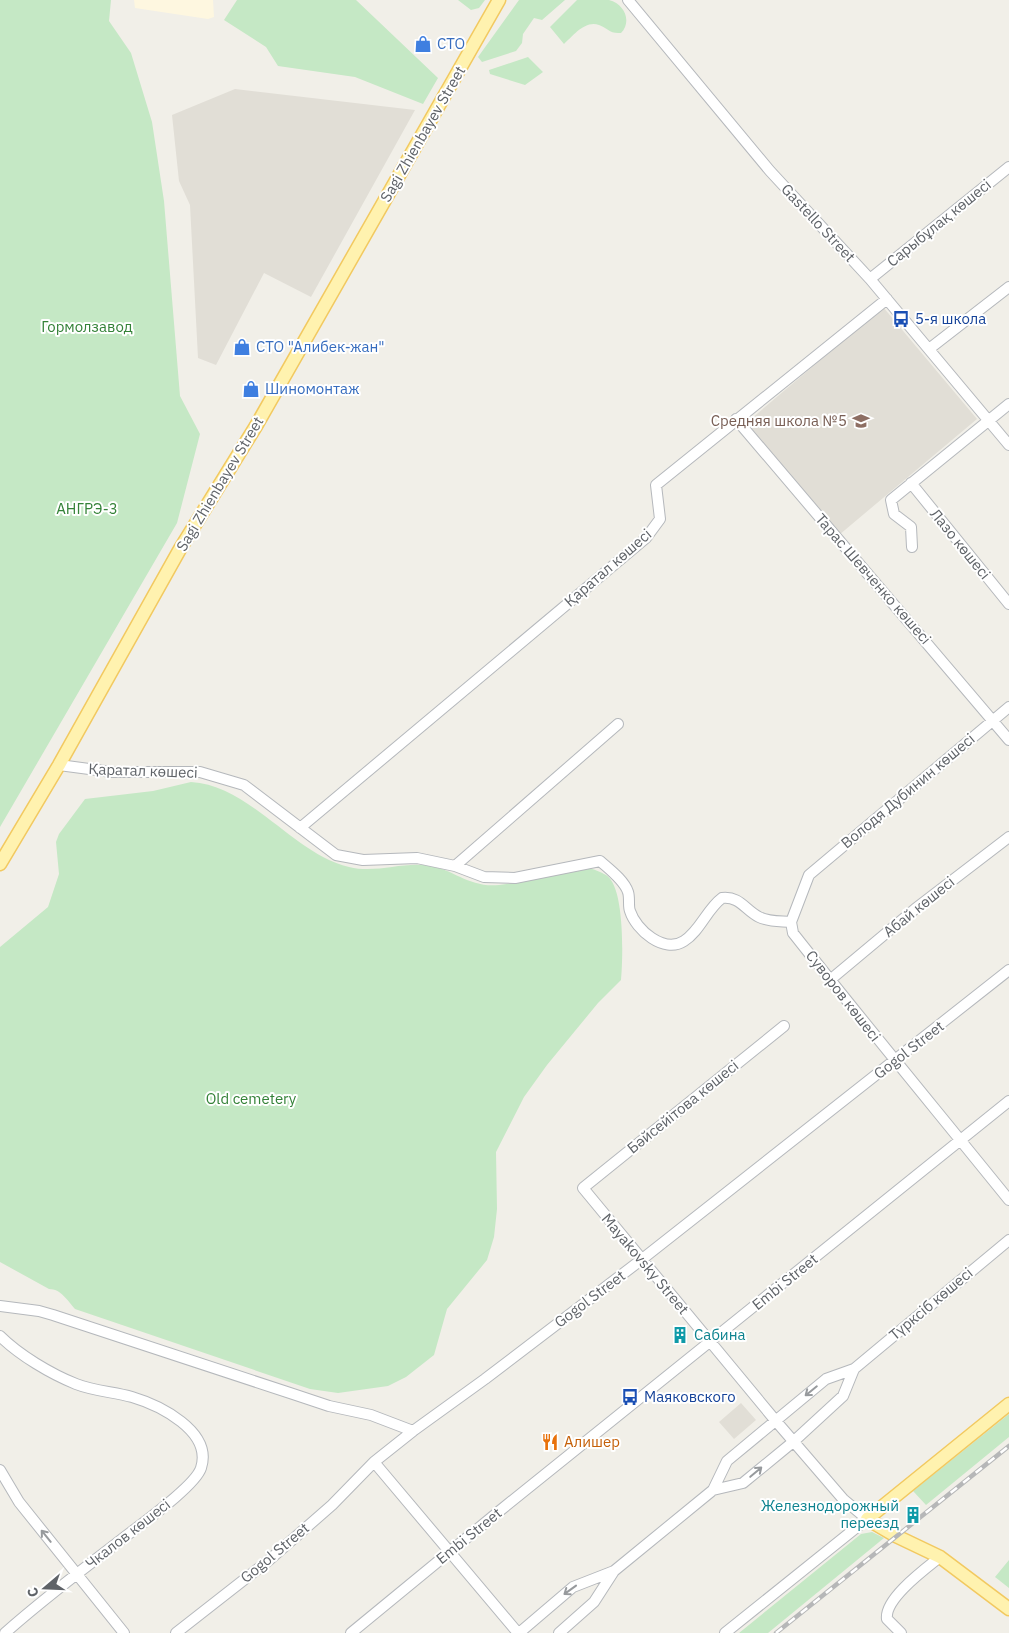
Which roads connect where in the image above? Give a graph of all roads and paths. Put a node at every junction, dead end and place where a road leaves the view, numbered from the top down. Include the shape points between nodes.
1 (499, 0) edge
2 (628, 0) edge
3 (1009, 167) edge
4 (870, 279) junction
5 (1009, 287) edge
6 (887, 299) junction
7 (929, 350) junction
8 (1009, 404) edge
9 (736, 419) junction
10 (988, 421) junction
11 (1009, 445) edge
12 (910, 484) junction
13 (912, 547) dead end
14 (1009, 604) edge
15 (1009, 707) edge
16 (992, 721) junction
17 (618, 724) dead end
18 (1009, 740) edge
19 (59, 765) junction
20 (300, 828) junction
21 (1009, 837) edge
22 (0, 864) edge
23 (455, 866) junction
24 (791, 922) junction
25 (1009, 970) edge
26 (830, 980) junction
27 (784, 1026) dead end
28 (894, 1061) junction
29 (1009, 1101) edge
30 (962, 1140) junction
31 (583, 1188) joint
32 (1009, 1200) edge
33 (1009, 1240) edge
34 (641, 1260) junction
35 (0, 1306) edge
36 (0, 1336) edge
37 (710, 1342) junction
38 (854, 1369) junction
39 (1009, 1404) edge
40 (775, 1420) junction
41 (413, 1431) junction
42 (793, 1442) junction
43 (374, 1462) junction
44 (0, 1470) edge
45 (713, 1490) junction
46 (867, 1519) junction
47 (448, 1552) junction
48 (940, 1558) junction
49 (614, 1571) junction
50 (76, 1574) junction
51 (1009, 1609) edge
52 (5, 1633) edge
53 (124, 1633) edge
54 (176, 1633) edge
55 (351, 1633) edge
56 (518, 1633) edge
57 (559, 1633) edge
58 (726, 1633) edge
59 (901, 1633) edge

1 - 19 main road, Sagi Zhienbayev Street via 256,426 180,549
2 - 4 street, Gastello Street via 770,171
3 - 4 street, Сарыбұлақ көшесі
4 - 6 street, Gastello Street
5 - 7 street
6 - 7 street, Gastello Street
6 - 9 street, Қаратал көшесі
7 - 10 street, Gastello Street
8 - 10 street, Лазо көшесі
9 - 16 street, Тарас Шевченко көшесі
9 - 20 street, Қаратал көшесі via 656,485 660,519 646,538
10 - 11 street, Gastello Street
10 - 12 street, Лазо көшесі
12 - 13 street, Лазо көшесі via 890,500 894,514 911,527
12 - 14 street, Лазо көшесі
15 - 16 street, Володя Дубинин көшесі
16 - 18 street, Тарас Шевченко көшесі
16 - 24 street, Володя Дубинин көшесі via 809,875
17 - 23 street
19 - 20 street, Қаратал көшесі via 112,772 200,772 244,785
19 - 22 main road, Sagi Zhienbayev Street
20 - 23 street, Қаратал көшесі via 336,855 363,860 417,858
21 - 26 street, Абай көшесі
23 - 24 street, Қаратал көшесі via 484,877 515,878 600,861 617,876 628,893 634,922 663,944 674,945 683,941 722,898 739,900 758,917 769,921
24 - 26 street, Суворов көшесі via 792,933
25 - 28 street, Gogol Street
26 - 28 street, Суворов көшесі
27 - 31 street, Бәйсейітова көшесі
28 - 30 street, Суворов көшесі
28 - 34 street, Gogol Street
29 - 30 street, Embi Street
30 - 32 street, Суворов көшесі
30 - 37 street, Embi Street
31 - 34 street, Mayakovsky Street
33 - 38 street, Түрксіб көшесі
34 - 37 street, Mayakovsky Street
34 - 41 street, Gogol Street
35 - 41 street via 53,1315 320,1403 371,1414
36 - 50 street, Чкалов көшесі via 19,1353 77,1384 132,1397 164,1409 187,1428 202,1447 201,1469 173,1498
37 - 40 street, Mayakovsky Street
37 - 47 street, Embi Street
38 -> 40 street, Түрксіб көшесі via 826,1379
38 - 42 street, Түрксіб көшесі via 843,1396
39 - 46 main road
40 - 42 street, Mayakovsky Street
40 - 45 street, Түрксіб көшесі via 727,1461
41 - 43 street, Gogol Street
45 -> 42 street, Түрксіб көшесі via 744,1483
42 - 46 street, Mayakovsky Street via 843,1499
43 - 47 street
43 - 54 street, Gogol Street via 268,1560
50 -> 44 street via 19,1502
45 - 49 street, Түрксіб көшесі
46 - 48 main road
46 - 58 street
47 - 55 street, Embi Street
47 - 56 street
48 - 51 main road
48 - 59 street via 889,1605 887,1619
49 -> 56 street, Түрксіб көшесі via 573,1587
49 - 57 street, Түрксіб көшесі via 594,1602
50 - 52 street, Чкалов көшесі
50 - 53 street

